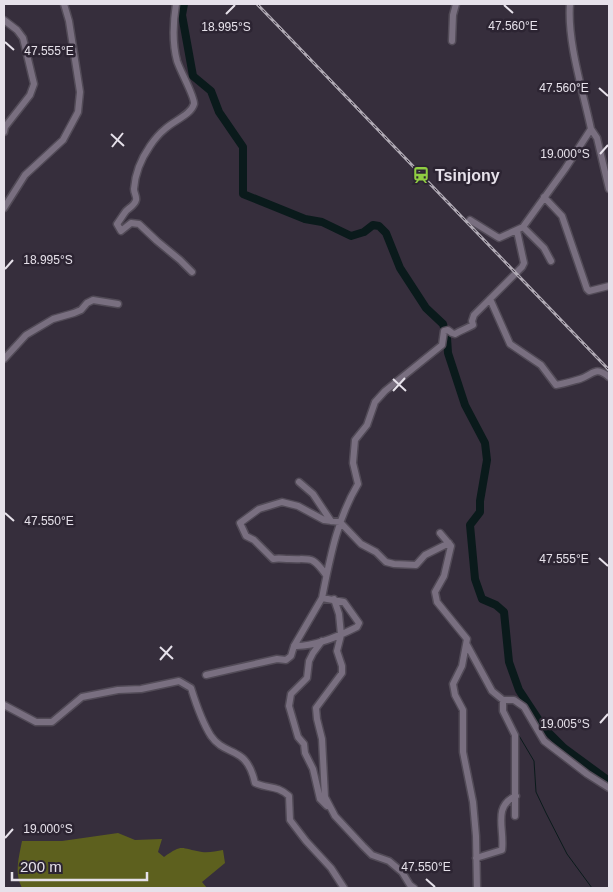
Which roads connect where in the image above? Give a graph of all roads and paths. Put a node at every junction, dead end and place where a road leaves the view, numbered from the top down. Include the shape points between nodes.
1 (64, 4) edge
2 (176, 4) edge
3 (456, 4) edge
4 (570, 4) edge
5 (4, 20) edge
6 (452, 41) dead end
7 (591, 129) junction
8 (4, 132) edge
9 (609, 189) edge
10 (544, 197) junction
11 (4, 208) edge
12 (470, 220) dead end
13 (520, 229) junction
14 (551, 260) dead end
15 (192, 272) dead end
16 (609, 286) edge
17 (490, 299) junction
18 (118, 304) dead end
19 (4, 359) edge
20 (609, 377) edge
21 (299, 482) dead end
22 (331, 521) junction
23 (340, 522) junction
24 (440, 533) dead end
25 (449, 543) junction
26 (326, 575) junction
27 (322, 598) junction
28 (334, 600) junction
29 (342, 635) junction
30 (323, 640) junction
31 (467, 645) junction
32 (294, 646) junction
33 (206, 676) dead end
34 (502, 700) junction
35 (4, 706) edge
36 (609, 788) edge
37 (516, 796) junction
38 (330, 808) junction
39 (515, 816) dead end
40 (476, 858) junction
41 (344, 888) edge
42 (414, 888) edge
43 (477, 888) edge

1 - 11 street via 80,92 78,112 63,140 25,175
2 - 15 street via 177,60 194,103 192,109 163,130 141,160 134,192 137,199 117,224 121,231 132,223 140,224
3 - 6 street
4 - 7 street via 575,57
5 - 8 street via 23,38 34,84
7 - 9 street via 597,138
7 - 10 street
10 - 13 street
10 - 16 street via 562,216 587,290
12 - 13 street via 499,238
13 - 14 street via 544,248
13 - 17 street via 524,264
17 - 20 street via 510,344 541,365 556,386 595,371
17 - 23 street via 474,315 472,325 455,334 446,331 442,345 375,402 367,425 355,440 353,463 358,484
18 - 19 street via 93,300 81,310 26,335
21 - 22 street via 313,494
22 - 23 street
22 - 26 street via 282,502 259,509 240,523 246,536 274,560 310,559
23 - 25 street via 366,548 394,564 413,566 425,555
23 - 26 street
24 - 25 street
25 - 31 street via 444,576 435,597 468,639
26 - 27 street
27 - 28 street
27 - 32 street
28 - 29 street
28 - 29 street via 344,602 359,623
29 - 30 street
29 - 38 street via 337,651 342,673 316,708 325,797
30 - 32 street
30 - 38 street via 309,661 307,678 291,694 289,706 320,799
31 - 34 street via 492,691
31 - 40 street via 453,684 463,710 463,752 473,802
32 - 33 street via 286,660 277,659
34 - 36 street via 514,700 524,707 544,741
34 - 37 street via 503,711 515,735
35 - 41 street via 36,722 52,722 82,698 179,681 191,688 211,736 225,750 241,756 252,771 255,783 280,788 289,796 290,820
37 - 39 street
37 - 40 street via 503,805 502,850
38 - 42 street via 372,855 389,861
40 - 43 street

